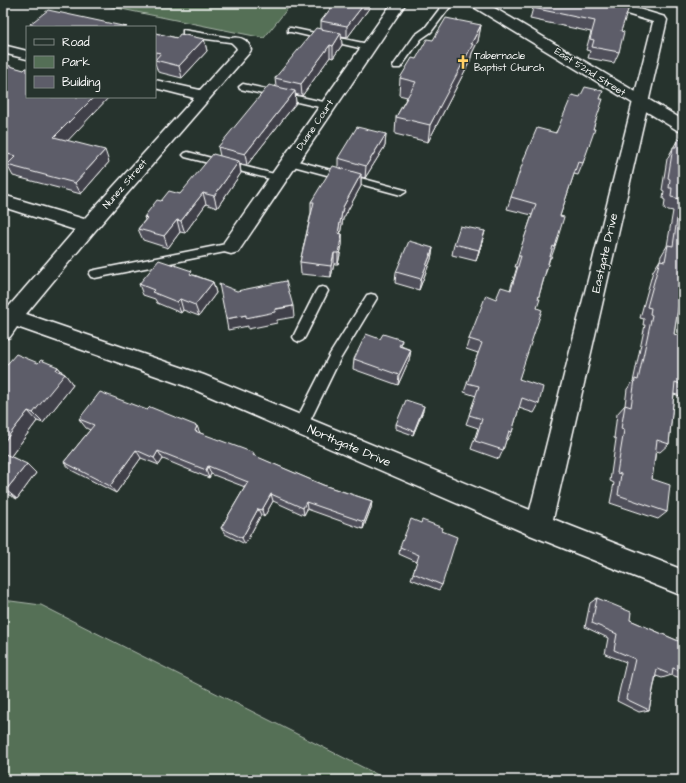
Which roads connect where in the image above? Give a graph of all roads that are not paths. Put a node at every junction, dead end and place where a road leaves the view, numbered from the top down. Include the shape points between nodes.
1 (399, 3) edge
2 (453, 3) edge
3 (477, 3) edge
4 (591, 3) edge
5 (291, 30) dead end
6 (186, 32) dead end
7 (238, 41) joint
8 (368, 47) junction
9 (3, 49) edge
10 (26, 55) edge
11 (397, 66) dead end
12 (156, 84) edge
13 (243, 86) dead end
14 (202, 95) junction
15 (641, 103) junction
16 (328, 106) junction
17 (683, 127) edge
18 (188, 155) dead end
19 (290, 162) junction
20 (278, 178) junction
21 (401, 192) dead end
22 (3, 201) edge
23 (88, 226) junction
24 (231, 247) joint
25 (95, 274) dead end
26 (322, 291) dead end
27 (371, 298) dead end
28 (6, 321) edge
29 (299, 337) dead end
30 (301, 425) junction
31 (539, 526) junction
32 (683, 583) edge

1 - 8 street, Duane Court
2 - 11 lane via 447,5 428,30 418,37
3 - 15 street, East 52nd Street
4 - 15 street, Eastgate Drive via 622,8 660,20
5 - 8 lane
6 - 7 lane
7 - 14 street, Nunez Street via 244,50
8 - 16 street, Duane Court
9 - 10 street
12 - 14 street
13 - 16 lane
14 - 23 street, Nunez Street
15 - 17 street, East 52nd Street
15 - 31 street, Eastgate Drive
16 - 19 street, Duane Court
18 - 20 lane
19 - 20 street, Duane Court
19 - 21 lane
20 - 24 street, Duane Court
22 - 23 street
23 - 28 street, Nunez Street
24 - 25 lane
26 - 29 lane
27 - 30 lane via 334,358
28 - 30 street, Northgate Drive via 196,381
30 - 31 street, Northgate Drive
31 - 32 street, Northgate Drive

